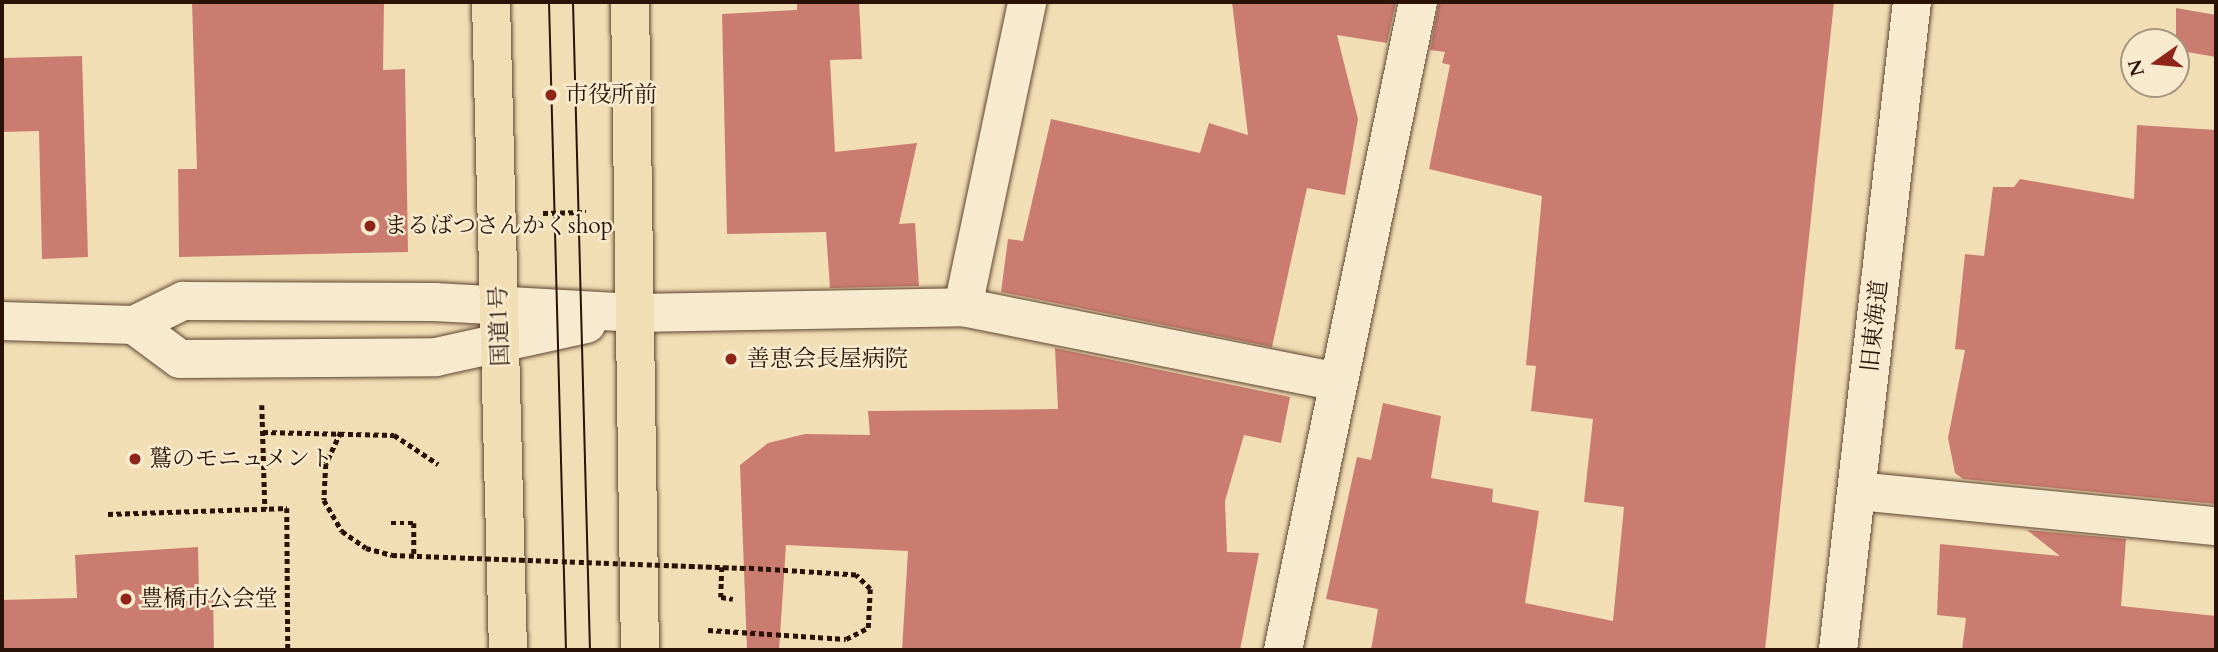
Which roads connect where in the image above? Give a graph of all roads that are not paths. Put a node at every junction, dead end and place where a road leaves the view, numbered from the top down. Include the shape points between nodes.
1 (491, 2) edge
2 (630, 2) edge
3 (1027, 2) edge
4 (1418, 2) edge
5 (1912, 2) edge
6 (499, 305) junction
7 (963, 307) junction
8 (635, 313) junction
9 (2, 321) edge
10 (134, 325) junction
11 (500, 343) junction
12 (1338, 382) junction
13 (1857, 491) junction
14 (2216, 526) edge
15 (508, 650) edge
16 (640, 650) edge
17 (1283, 650) edge
18 (1838, 650) edge

1 - 6 highway, 国道1号
2 - 8 highway
3 - 7 street
4 - 12 street
5 - 13 street, 旧東海道
6 - 8 street
6 - 10 street via 183,301
6 - 11 highway, 国道1号
7 - 8 street
7 - 12 street
8 - 11 street
8 - 16 highway
9 - 10 street
10 - 11 street via 180,359 436,357
11 - 15 highway, 国道1号
12 - 17 street
13 - 14 street
13 - 18 street, 旧東海道

